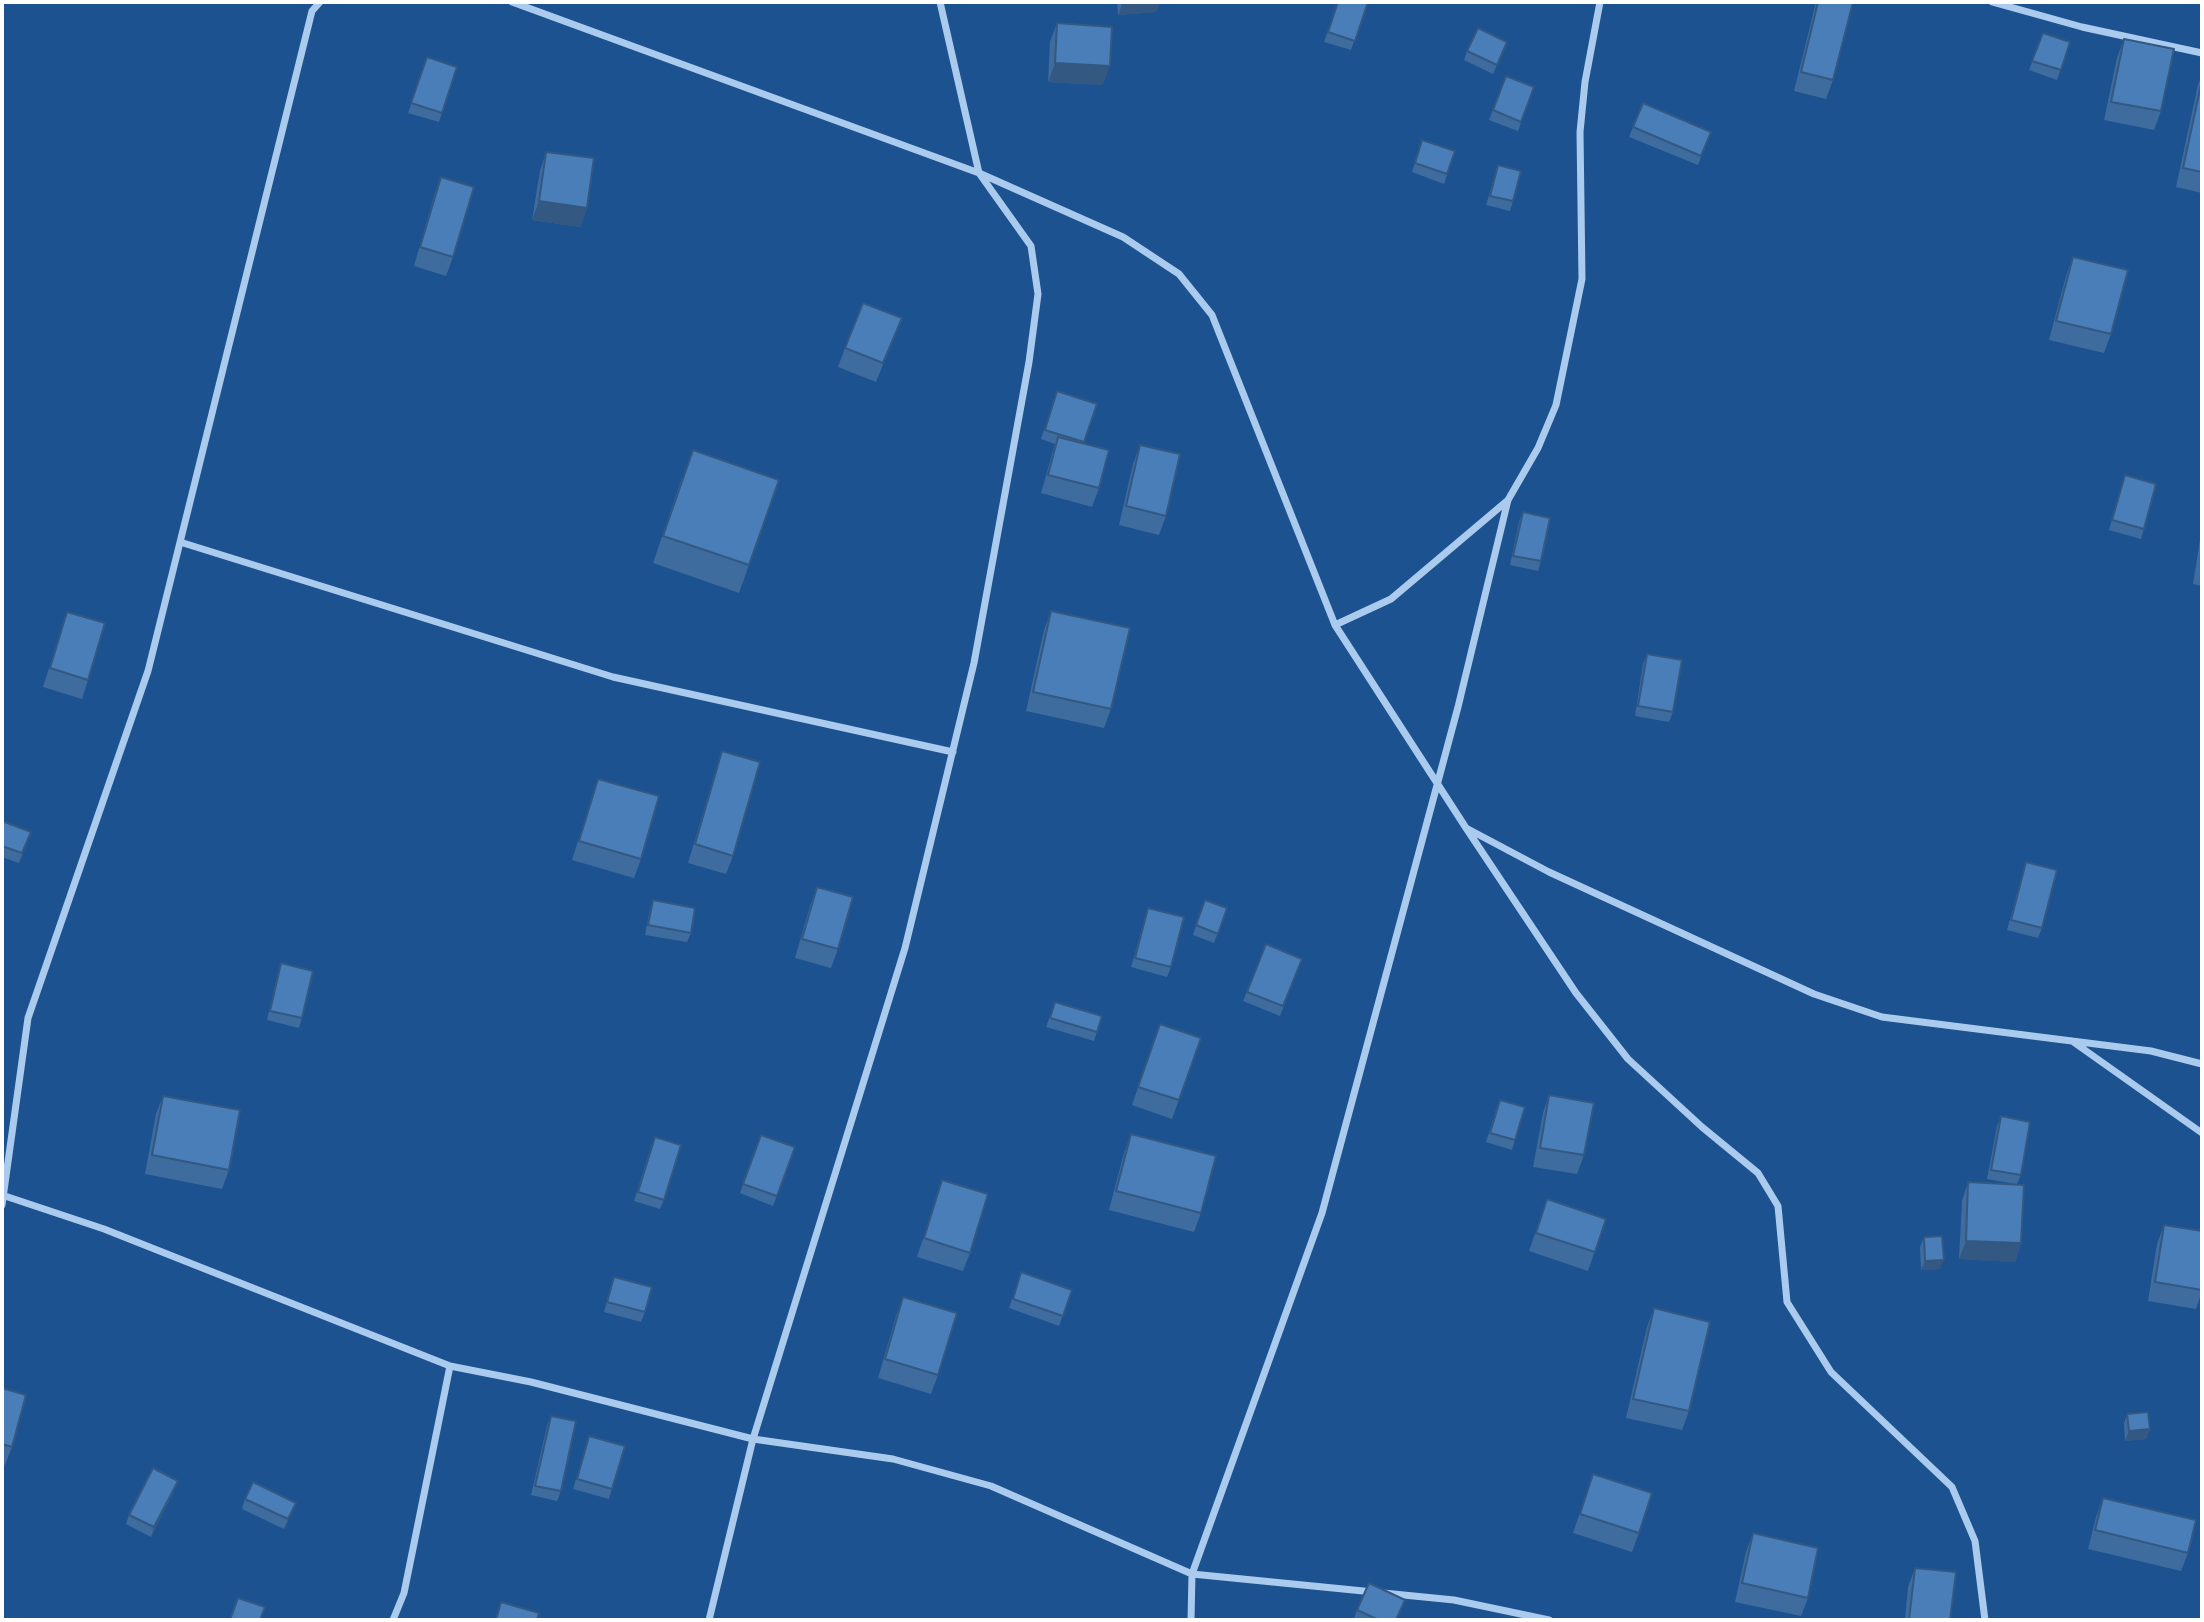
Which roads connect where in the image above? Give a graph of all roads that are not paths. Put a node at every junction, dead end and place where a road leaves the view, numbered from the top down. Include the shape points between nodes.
1 (320, 2) edge
2 (512, 2) edge
3 (940, 2) edge
4 (1600, 2) edge
5 (1992, 2) edge
6 (2202, 53) edge
7 (979, 173) junction
8 (1508, 500) junction
9 (180, 542) junction
10 (1335, 625) junction
11 (953, 752) junction
12 (1437, 784) junction
13 (1466, 828) junction
14 (2068, 1039) junction
15 (2202, 1064) edge
16 (2202, 1133) edge
17 (3, 1195) edge
18 (2, 1205) edge
19 (450, 1366) junction
20 (752, 1439) junction
21 (1192, 1574) junction
22 (393, 1620) edge
23 (709, 1620) edge
24 (1191, 1620) edge
25 (1549, 1620) edge
26 (1985, 1620) edge

1 - 9 street via 312,11
2 - 7 street
3 - 7 street
4 - 8 street via 1580,132 1582,279 1556,405
5 - 6 street
7 - 10 street via 1123,237 1179,274 1212,314
7 - 11 street via 1031,246 1038,294 1015,443
8 - 10 street via 1391,599
8 - 12 street
9 - 11 street via 613,677
9 - 17 street via 148,671 28,1018
10 - 12 street
11 - 20 street via 905,948
12 - 13 street
12 - 21 street via 1322,1213
13 - 14 street via 1549,872 1825,998 1882,1017
13 - 26 street via 1576,993 1628,1059 1758,1173 1778,1206 1787,1302 1831,1372 1952,1487 1975,1541
14 - 15 street
14 - 16 street
17 - 18 street
17 - 19 street via 104,1229
19 - 20 street
19 - 22 street via 404,1593
20 - 21 street via 893,1459 991,1486
20 - 23 street
21 - 24 street
21 - 25 street via 1454,1600

